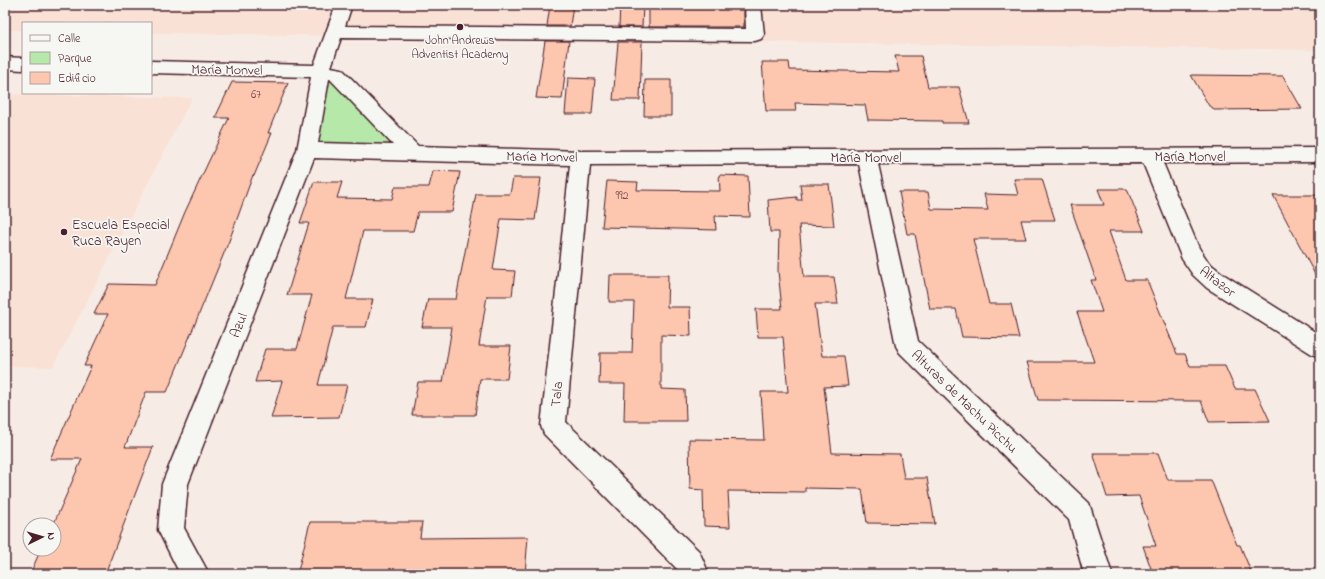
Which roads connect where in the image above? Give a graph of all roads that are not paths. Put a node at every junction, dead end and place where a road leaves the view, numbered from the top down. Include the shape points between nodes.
1 (344, 5) edge
2 (753, 5) edge
3 (334, 32) junction
4 (5, 63) edge
5 (22, 64) edge
6 (152, 67) edge
7 (321, 71) junction
8 (307, 150) junction
9 (413, 153) junction
10 (1320, 155) edge
11 (1150, 156) junction
12 (867, 157) junction
13 (581, 158) junction
14 (1320, 347) edge
15 (195, 574) edge
16 (695, 574) edge
17 (1098, 574) edge

1 - 3 street, Azul
2 - 3 street via 755,35
3 - 7 street, Azul
4 - 5 street
6 - 7 street, María Monvel
7 - 8 street, Azul
7 - 9 street, María Monvel via 336,74
8 - 9 street, María Monvel
8 - 15 street, Azul via 175,484 170,530
9 - 13 street, María Monvel
10 - 11 street, María Monvel
11 - 12 street, María Monvel
11 - 14 street, Altazor via 1190,253 1201,269 1215,281
12 - 13 street, María Monvel
12 - 17 street, Alturas de Machu Picchu via 908,346 1080,512
13 - 16 street, Tala via 553,426 689,561

